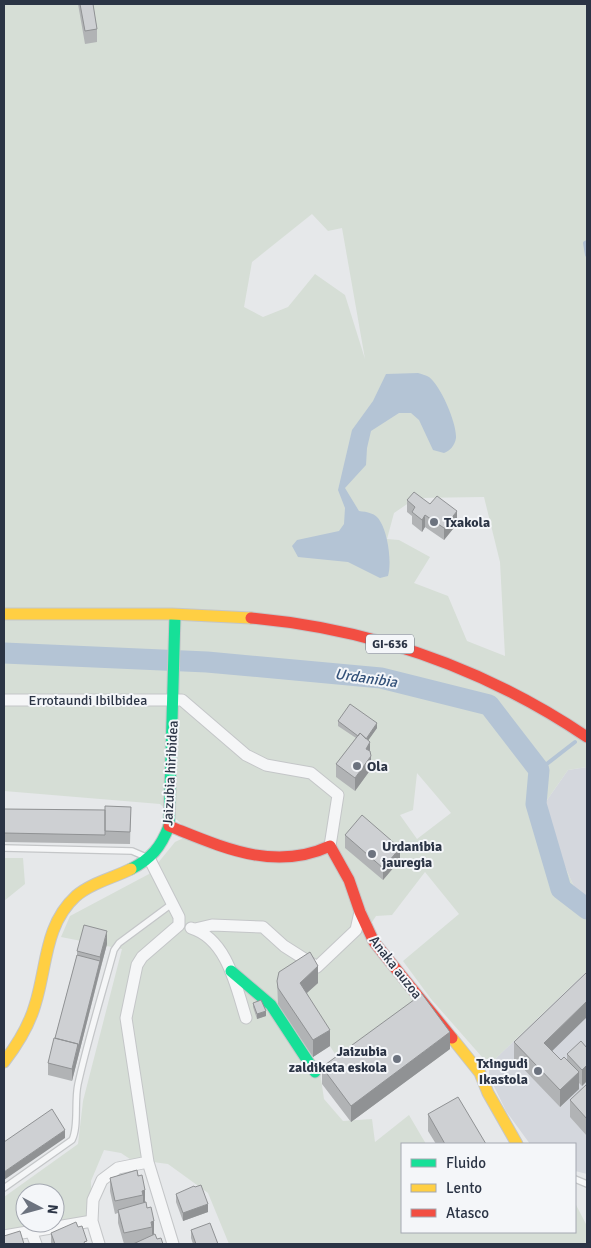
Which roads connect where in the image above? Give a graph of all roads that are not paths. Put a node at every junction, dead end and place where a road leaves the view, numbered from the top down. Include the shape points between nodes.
1 (4, 614) edge
2 (175, 615) junction
3 (4, 700) edge
4 (173, 700) junction
5 (587, 737) edge
6 (169, 826) junction
7 (330, 846) junction
8 (4, 848) edge
9 (149, 858) junction
10 (173, 903) junction
11 (360, 912) junction
12 (179, 925) junction
13 (195, 929) junction
14 (231, 971) junction
15 (246, 1018) dead end
16 (4, 1062) edge
17 (315, 1072) dead end
18 (516, 1143) edge
19 (148, 1162) junction
20 (4, 1188) edge
21 (92, 1222) junction
22 (65, 1226) edge
23 (20, 1233) edge
24 (4, 1236) edge
25 (99, 1244) edge
26 (173, 1244) edge

1 - 2 street, GI-636
2 - 4 street, Jaizubia hiribidea
2 - 5 street, GI-636 via 271,620 382,642 486,679
3 - 4 street, Errotaundi Ibilbidea
4 - 6 street, Jaizubia hiribidea
4 - 7 street via 182,700 246,755 266,764 311,773 338,795
6 - 7 street via 214,844 268,858 310,855
6 - 9 street, Jaizubia hiribidea via 162,844
7 - 11 street, Anaka auzoa via 349,880
8 - 9 lane via 132,851
9 - 10 street
9 - 16 street, Jaizubia hiribidea via 126,872 87,888 58,916 50,934 35,1006
10 - 12 street
10 - 20 lane via 114,950 78,1084 74,1108 76,1128 72,1140
11 - 13 street, Anaka auzoa via 356,930 317,967 284,946 263,927 212,925
11 - 18 street, Anaka auzoa via 374,942 480,1073
12 - 13 street, Anaka auzoa
12 - 19 street via 137,965 126,1018
13 - 14 street, Anaka auzoa via 218,947
14 - 15 street, Anaka auzoa
14 - 17 street, Anaka auzoa via 270,1005
19 - 21 street via 118,1168 102,1180 93,1200
19 - 26 street
21 - 22 street
21 - 25 street
23 - 24 street

